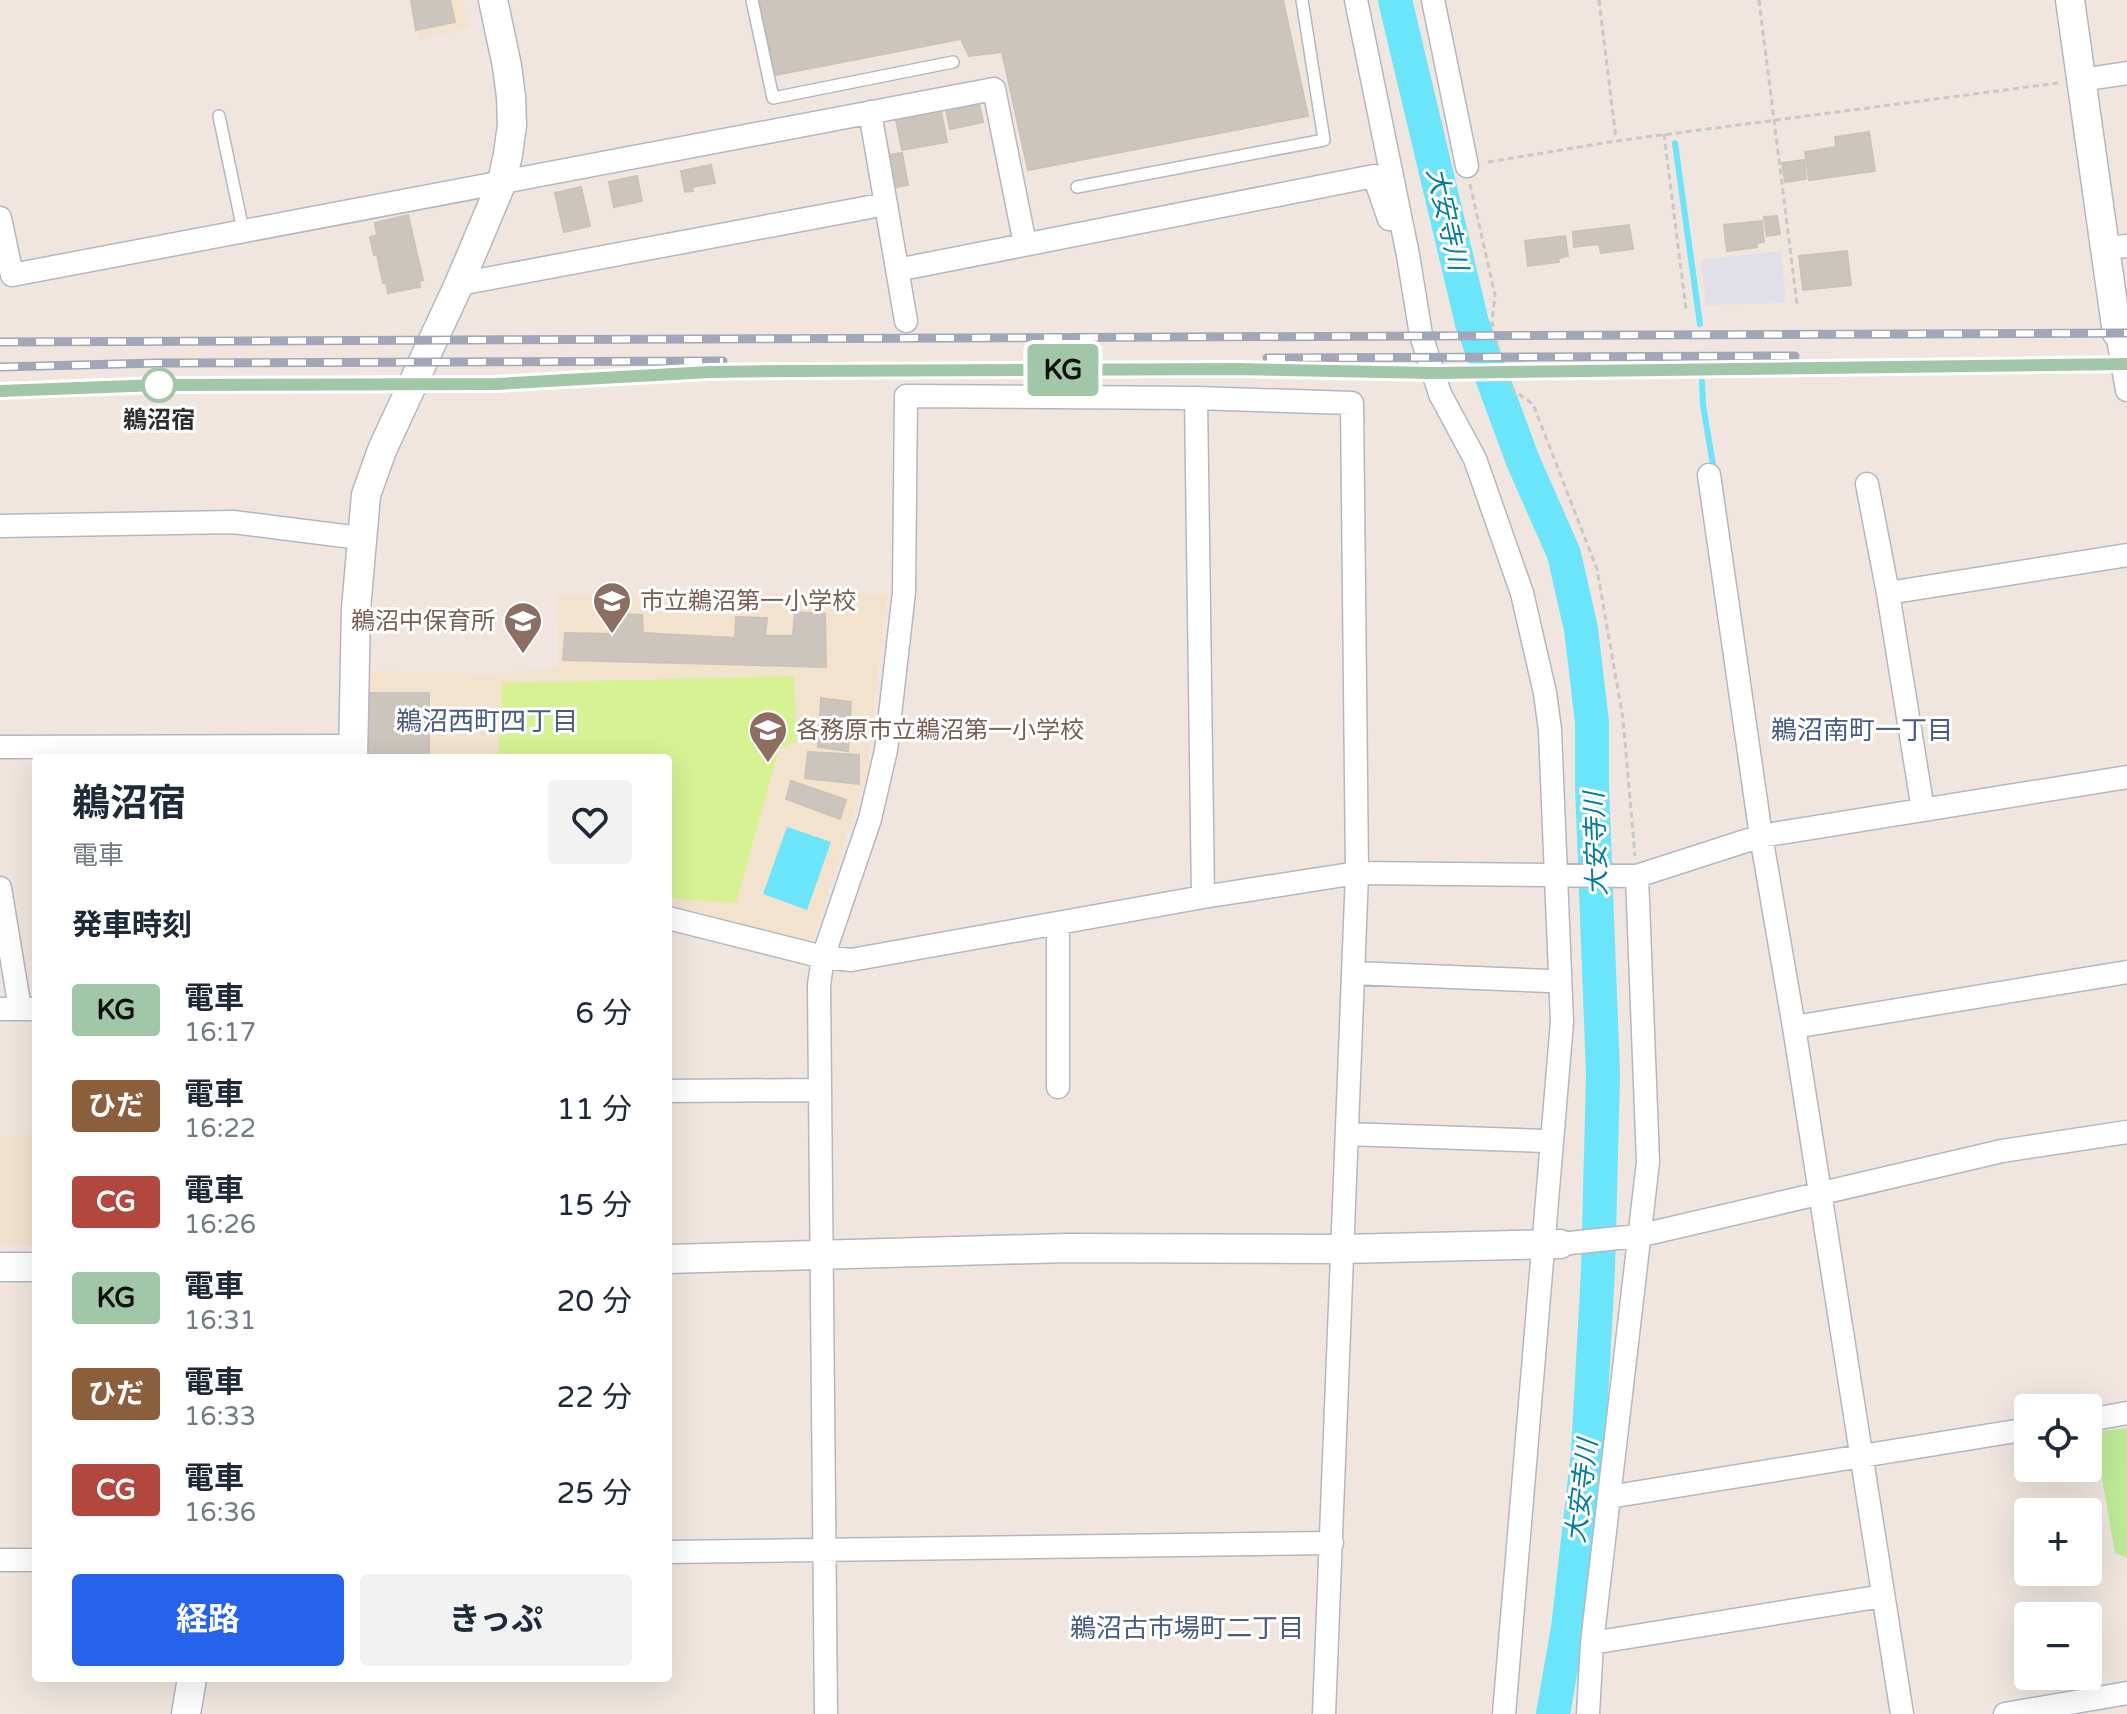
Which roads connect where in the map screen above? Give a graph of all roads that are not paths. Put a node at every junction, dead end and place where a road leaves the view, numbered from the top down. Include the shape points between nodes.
1 (493, 0) edge
2 (752, 0) edge
3 (1302, 0) edge
4 (1356, 0) edge
5 (1433, 0) edge
6 (2070, 0) edge
7 (953, 62) dead end
8 (2127, 73) edge
9 (2081, 80) junction
10 (870, 112) junction
11 (219, 116) dead end
12 (1467, 166) road end
13 (502, 182) junction
14 (1077, 187) dead end
15 (886, 204) junction
16 (0, 218) edge
17 (243, 230) junction
18 (1025, 244) junction
19 (2116, 247) edge
20 (1408, 255) junction
21 (897, 270) junction
22 (459, 284) junction
23 (906, 321) dead end
24 (2117, 333) joint
25 (2127, 390) edge
26 (1196, 398) junction
27 (1709, 475) dead end
28 (1867, 484) dead end
29 (0, 526) edge
30 (360, 538) junction
31 (2127, 555) edge
32 (1888, 593) junction
33 (0, 747) edge
34 (353, 752) edge
35 (2127, 777) edge
36 (1923, 810) junction
37 (1761, 836) junction
38 (1357, 873) junction
39 (1559, 875) junction
40 (1636, 876) junction
41 (0, 888) edge
42 (1203, 897) junction
43 (672, 919) edge
44 (1058, 923) junction
45 (823, 957) junction
46 (2127, 972) edge
47 (1353, 973) junction
48 (1549, 981) dead end
49 (19, 1009) edge
50 (1794, 1027) junction
51 (1058, 1087) dead end
52 (819, 1090) junction
53 (672, 1091) edge
54 (2127, 1132) edge
55 (1347, 1134) junction
56 (1544, 1141) dead end
57 (1819, 1194) junction
58 (1633, 1237) junction
59 (1552, 1244) junction
60 (1341, 1249) junction
61 (823, 1257) junction
62 (672, 1259) edge
63 (0, 1267) edge
64 (32, 1267) edge
65 (2127, 1413) edge
66 (2102, 1417) edge
67 (2014, 1431) edge
68 (1860, 1457) junction
69 (1609, 1497) junction
70 (1332, 1543) junction
71 (823, 1550) junction
72 (672, 1552) edge
73 (0, 1560) edge
74 (32, 1560) edge
75 (1883, 1596) junction
76 (1592, 1643) junction
77 (191, 1682) edge
78 (2127, 1693) edge
79 (2094, 1707) edge
80 (186, 1714) edge
81 (826, 1714) edge
82 (1324, 1714) edge
83 (1504, 1714) edge
84 (1588, 1714) edge
85 (1902, 1714) edge
86 (2005, 1714) edge

1 - 13 street via 511,97
2 - 7 lane via 773,98
3 - 14 lane via 1324,140
4 - 20 street
5 - 12 street
6 - 9 street
8 - 9 street
9 - 19 street
10 - 13 street
10 - 15 street
10 - 18 street via 994,89
11 - 17 lane
13 - 17 street
13 - 22 street
15 - 21 street
15 - 22 street
16 - 17 street via 12,275
18 - 20 street via 1374,176 1396,240
18 - 21 street
19 - 24 street
20 - 39 street via 1421,335 1440,394 1475,459 1522,593 1550,730
21 - 23 street
22 - 30 street via 382,450 366,495
24 - 25 street
26 - 38 street via 1352,403
26 - 42 street
26 - 45 street via 906,396 904,592 886,750 870,819
27 - 37 street
28 - 32 street
29 - 30 street via 233,522
30 - 34 street
31 - 32 street
32 - 36 street
33 - 34 street
35 - 36 street
36 - 37 street
37 - 40 street
37 - 50 street
38 - 39 street
38 - 42 street
38 - 47 street
39 - 40 street
39 - 59 street via 1562,1022
40 - 58 street via 1648,1162
41 - 49 street
42 - 44 street
43 - 45 street
44 - 45 street via 851,960
44 - 51 street
45 - 52 street
46 - 50 street
47 - 48 street
47 - 55 street
50 - 57 street
52 - 53 street
52 - 61 street
54 - 57 street via 2002,1151
55 - 56 street
55 - 60 street
57 - 58 street
57 - 68 street
58 - 59 street
58 - 69 street
59 - 60 street
59 - 83 street
60 - 61 street via 1066,1248
60 - 70 street
61 - 62 street
61 - 71 street
63 - 64 street
65 - 66 street
67 - 68 street
68 - 69 street
68 - 75 street
69 - 76 street
70 - 71 street
70 - 82 street
71 - 72 street
71 - 81 street
73 - 74 street
75 - 76 street
75 - 85 street
76 - 84 street
77 - 80 street
78 - 79 street
79 - 86 street

